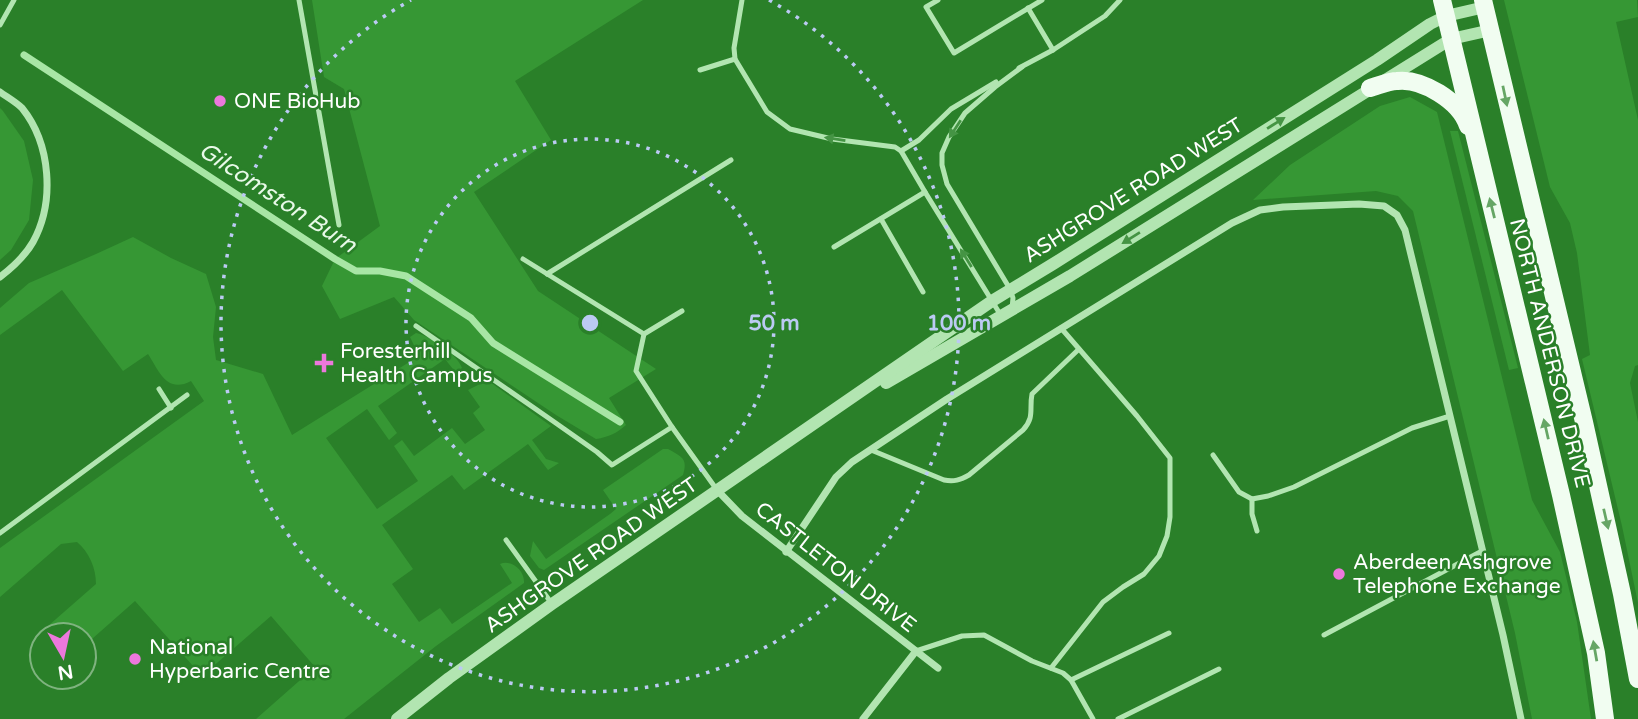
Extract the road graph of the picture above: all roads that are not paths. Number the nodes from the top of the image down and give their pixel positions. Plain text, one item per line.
1 (14, 0) edge
2 (299, 0) edge
3 (741, 0) edge
4 (938, 0) edge
5 (1042, 0) edge
6 (1121, 0) edge
7 (1484, 4) edge
8 (1028, 8) junction
9 (1444, 8) edge
10 (1, 21) edge
11 (1491, 30) junction
12 (1451, 38) junction
13 (1053, 50) junction
14 (735, 59) junction
15 (1022, 67) junction
16 (700, 70) dead end
17 (1370, 88) junction
18 (0, 92) edge
19 (901, 151) junction
20 (731, 160) dead end
21 (1480, 162) junction
22 (925, 192) junction
23 (881, 219) junction
24 (339, 226) dead end
25 (834, 247) dead end
26 (523, 259) dead end
27 (547, 274) junction
28 (0, 277) edge
29 (1010, 289) junction
30 (923, 292) dead end
31 (992, 300) junction
32 (682, 310) dead end
33 (1007, 313) junction
34 (416, 326) dead end
35 (1061, 328) junction
36 (644, 334) junction
37 (1079, 349) junction
38 (159, 389) dead end
39 (187, 396) dead end
40 (171, 408) junction
41 (1450, 416) junction
42 (811, 426) junction
43 (672, 427) junction
44 (870, 450) junction
45 (1213, 455) dead end
46 (717, 491) junction
47 (1252, 499) junction
48 (1257, 531) dead end
49 (0, 533) edge
50 (506, 540) dead end
51 (1482, 551) junction
52 (786, 552) junction
53 (552, 604) junction
54 (1169, 633) dead end
55 (1324, 635) dead end
56 (916, 652) junction
57 (937, 668) dead end
58 (1051, 668) junction
59 (1219, 669) dead end
60 (1638, 679) edge
61 (1071, 680) junction
62 (397, 719) edge
63 (863, 719) edge
64 (1093, 719) edge
65 (1118, 719) edge
66 (1521, 719) edge
67 (1605, 719) edge

1 - 10 lane
2 - 24 lane
3 - 14 lane
4 - 8 lane
5 - 8 lane
6 - 13 lane
7 - 9 street, ASHGROVE ROAD WEST
7 - 11 main road, NORTH ANDERSON DRIVE
8 - 13 lane
9 - 12 main road, NORTH ANDERSON DRIVE
29 -> 9 street, ASHGROVE ROAD WEST
11 - 12 street, ASHGROVE ROAD WEST
11 -> 60 main road, NORTH ANDERSON DRIVE
12 - 17 street, ASHGROVE ROAD WEST
12 - 21 main road, NORTH ANDERSON DRIVE
13 - 15 lane
14 - 16 lane
19 -> 14 lane
15 - 19 lane
15 -> 29 lane
17 - 21 main road
17 -> 33 street, ASHGROVE ROAD WEST
18 - 28 street
19 - 22 lane
20 - 27 lane
67 -> 21 main road, NORTH ANDERSON DRIVE
22 - 23 lane
31 -> 22 lane
23 - 25 lane
23 - 30 lane
26 - 27 lane
27 - 36 lane
29 - 31 street, ASHGROVE ROAD WEST
29 - 33 lane
31 - 33 lane
31 - 42 street, ASHGROVE ROAD WEST
32 - 36 lane
33 - 42 street, ASHGROVE ROAD WEST
34 - 43 lane
35 - 37 lane
35 - 41 street
35 - 44 street
36 - 43 lane
37 - 44 lane
37 - 58 lane
38 - 40 lane
39 - 40 lane
40 - 49 lane
41 - 47 lane
41 - 51 street
42 - 46 street, ASHGROVE ROAD WEST
43 - 46 lane
44 - 52 street
45 - 47 lane
46 - 52 street, CASTLETON DRIVE
46 - 53 street, ASHGROVE ROAD WEST
47 - 48 lane
50 - 53 lane
51 - 55 lane
51 - 66 street
52 - 56 street, CASTLETON DRIVE
53 - 62 street, ASHGROVE ROAD WEST
54 - 61 lane
56 - 57 street, CASTLETON DRIVE
56 - 58 lane
56 - 63 street
58 - 61 lane
59 - 65 lane
61 - 64 lane

